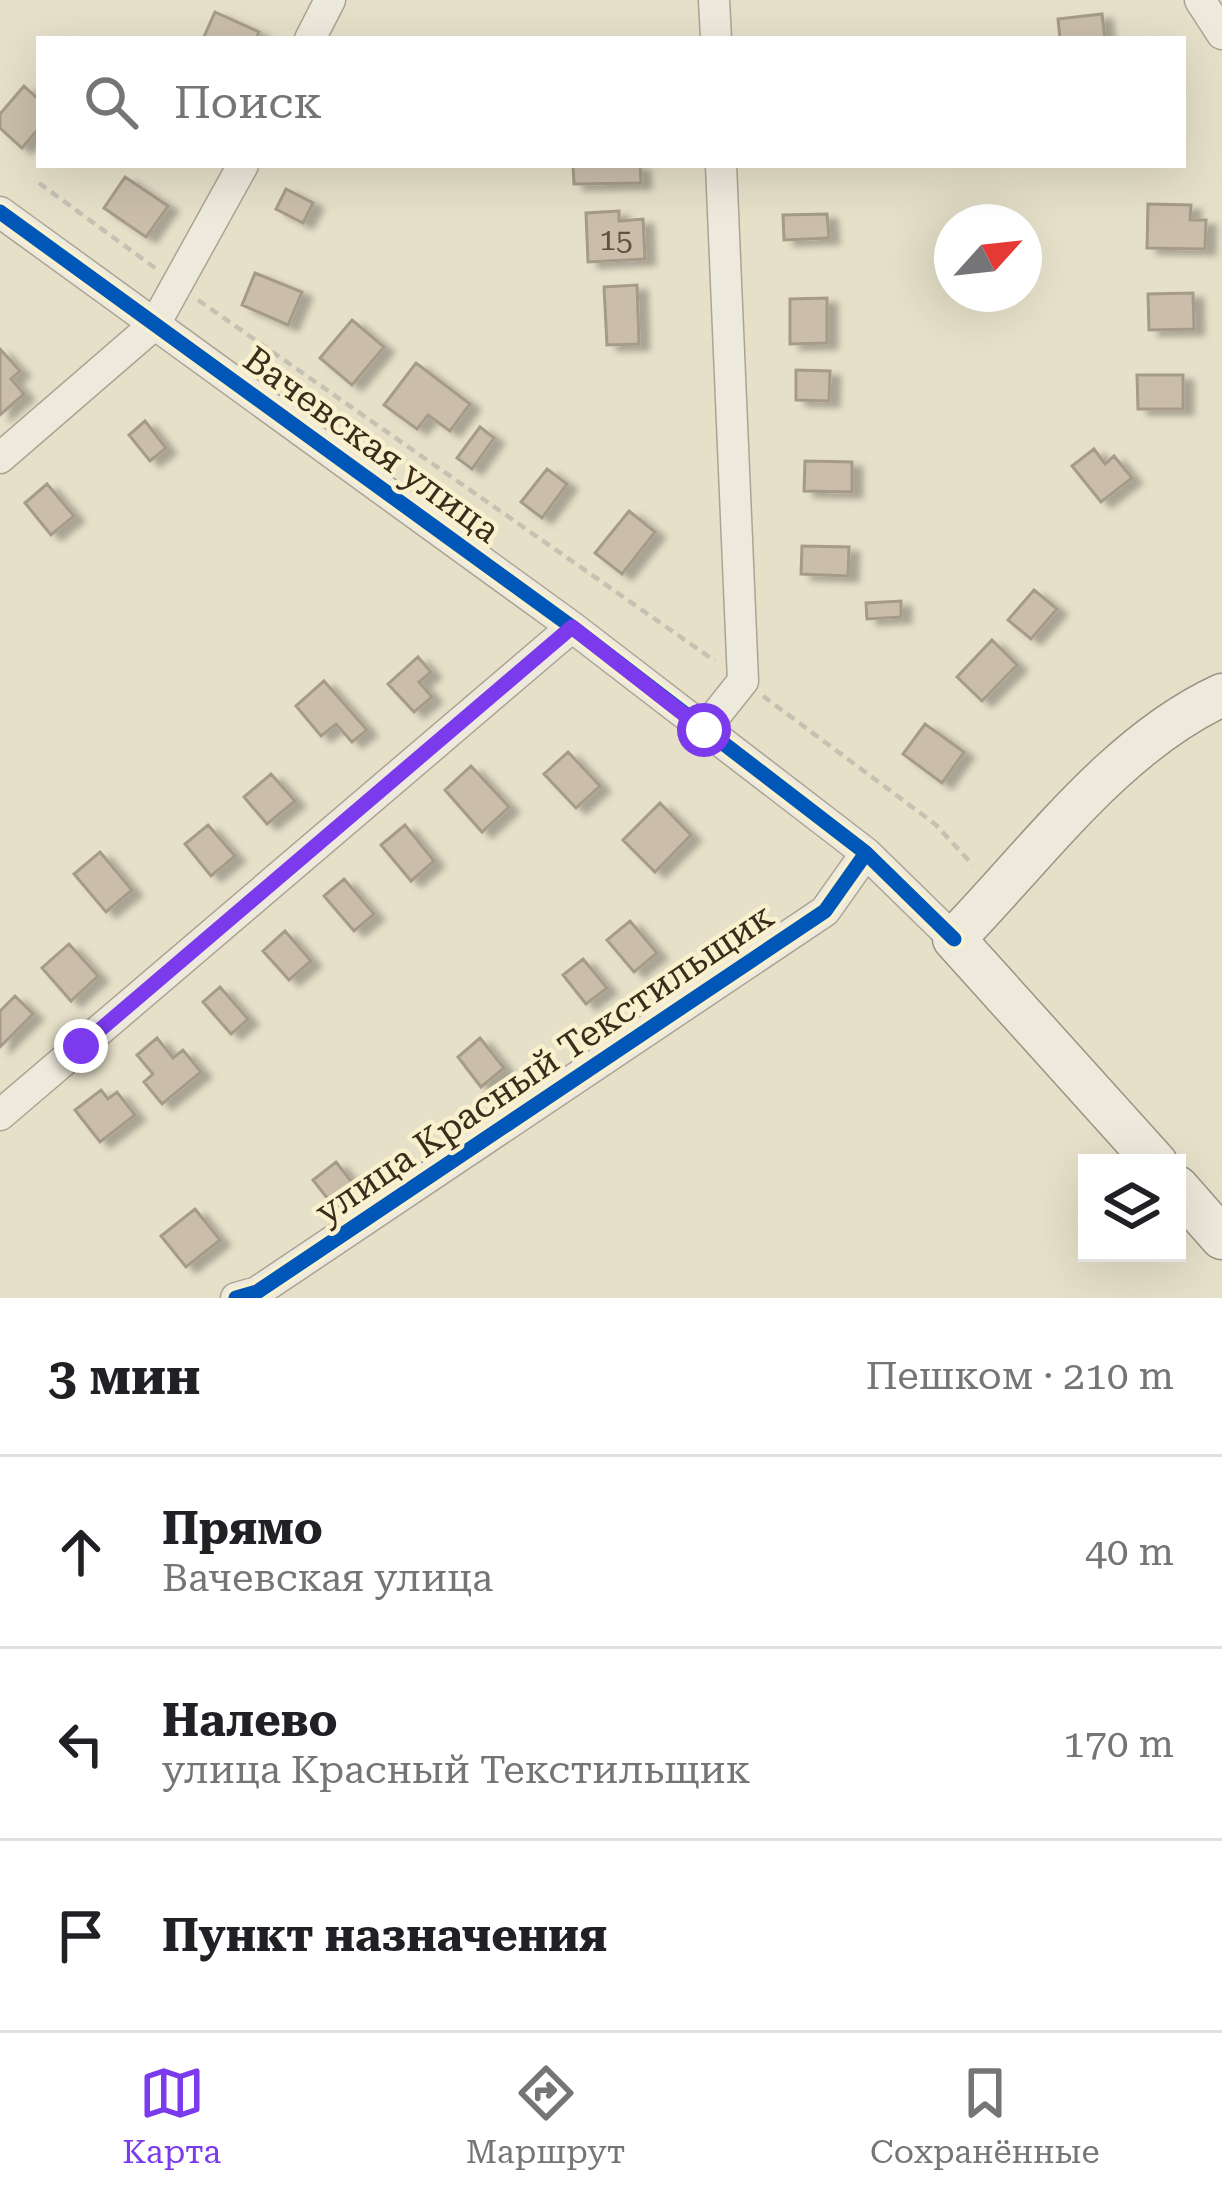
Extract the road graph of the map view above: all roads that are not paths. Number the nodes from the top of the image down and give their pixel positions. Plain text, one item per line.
1 (330, 0) edge
2 (714, 0) edge
3 (1200, 0) edge
4 (1222, 34) edge
5 (312, 36) edge
6 (716, 36) edge
7 (241, 168) edge
8 (721, 168) edge
9 (0, 212) edge
10 (155, 324) junction
11 (0, 458) edge
12 (572, 627) junction
13 (1222, 695) edge
14 (704, 730) junction
15 (866, 854) junction
16 (954, 939) junction
17 (0, 1114) edge
18 (1148, 1154) edge
19 (1186, 1197) edge
20 (1222, 1238) edge
21 (236, 1298) edge

1 - 5 street
2 - 6 street
3 - 4 street
7 - 10 street
8 - 14 street
9 - 10 street, Вачевская улица
10 - 11 street
10 - 12 street, Вачевская улица
12 - 14 street, Вачевская улица
12 - 17 street
13 - 16 main road
14 - 15 street, Вачевская улица
15 - 16 street, Вачевская улица
15 - 21 street, улица Красный Текстильщик
16 - 18 main road
19 - 20 main road

